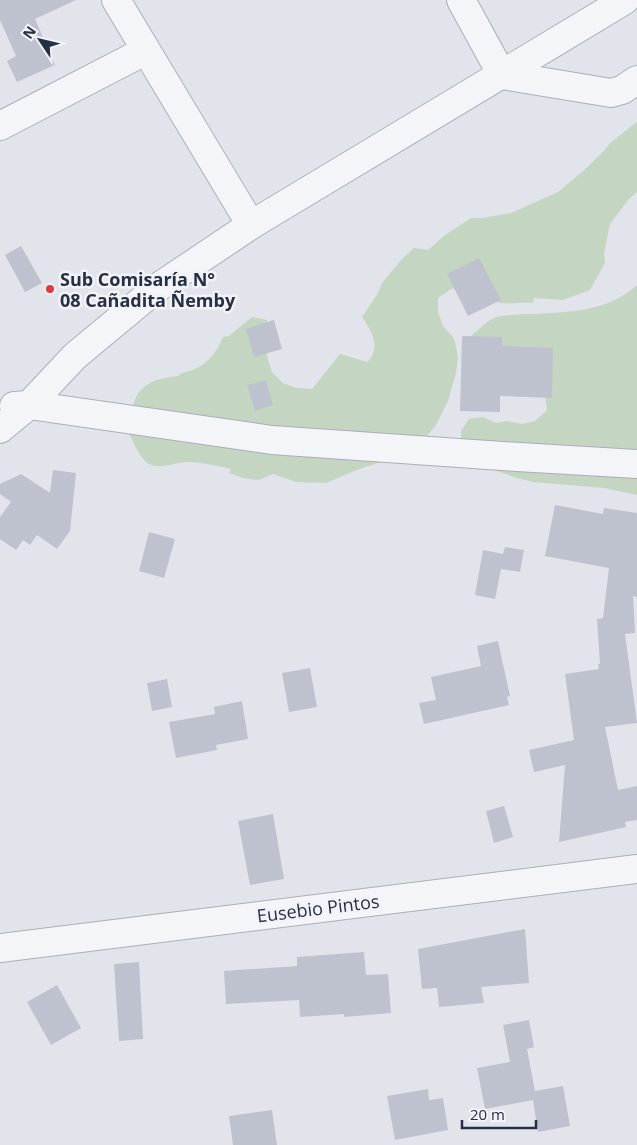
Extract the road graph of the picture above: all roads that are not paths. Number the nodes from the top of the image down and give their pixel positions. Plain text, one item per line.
1 (116, 0) edge
2 (461, 0) edge
3 (625, 0) edge
4 (145, 51) junction
5 (502, 75) junction
6 (637, 80) edge
7 (0, 126) edge
8 (251, 225) junction
9 (29, 405) junction
10 (0, 406) edge
11 (0, 429) edge
12 (637, 464) edge
13 (637, 869) edge
14 (0, 948) edge

1 - 4 street
2 - 5 street
3 - 5 street
4 - 7 street
4 - 8 street
5 - 6 street
5 - 8 street
8 - 9 street
9 - 10 street
9 - 11 street
9 - 12 street
13 - 14 street, Eusebio Pintos

